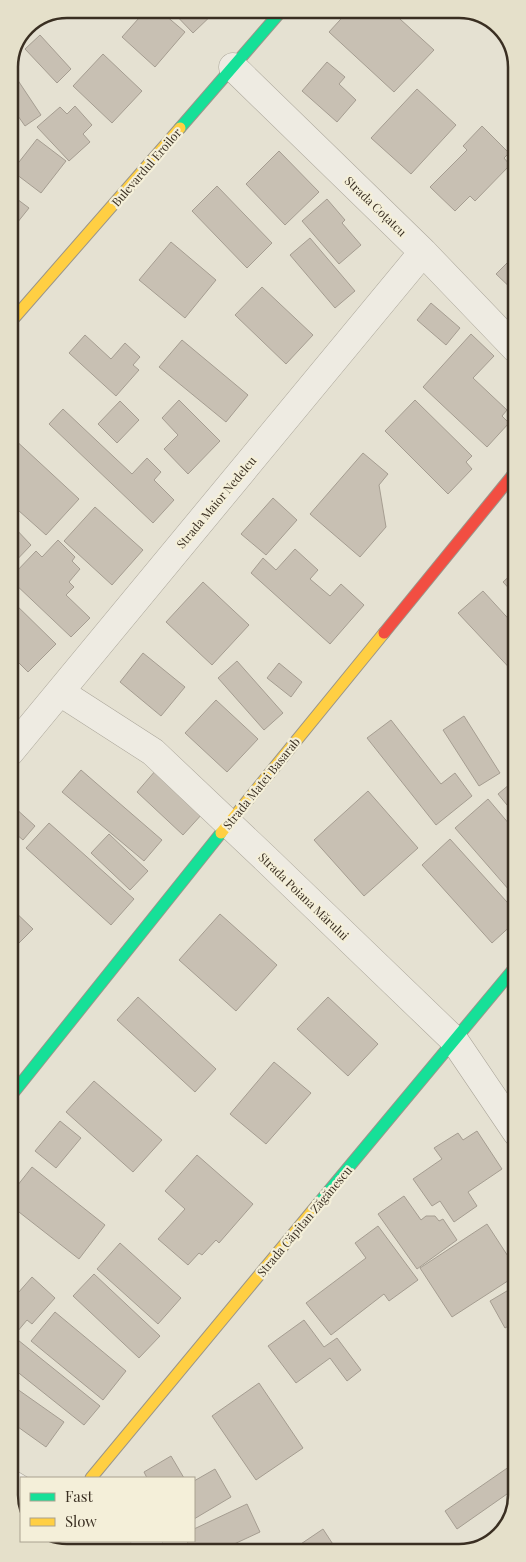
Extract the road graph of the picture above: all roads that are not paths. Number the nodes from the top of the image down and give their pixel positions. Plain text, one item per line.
1 (274, 18) edge
2 (233, 67) junction
3 (423, 252) junction
4 (18, 314) edge
5 (508, 341) edge
6 (508, 481) edge
7 (60, 692) junction
8 (18, 742) edge
9 (228, 824) junction
10 (508, 975) edge
11 (454, 1040) junction
12 (18, 1087) edge
13 (508, 1114) edge
14 (101, 1474) edge

1 - 2 street, Bulevardul Eroilor
2 - 3 street, Strada Coțatcu
2 - 4 street, Bulevardul Eroilor
3 - 5 street, Strada Coțatcu
3 - 7 street, Strada Maior Nedelcu
6 - 9 street, Strada Matei Basarab
7 - 8 street, Strada Maior Nedelcu
7 - 9 street, Strada Poiana Mărului
9 - 11 street, Strada Poiana Mărului
9 - 12 street, Strada Matei Basarab
10 - 11 street, Strada Căpitan Zăgănescu
11 - 13 street, Strada Poiana Mărului
11 - 14 street, Strada Căpitan Zăgănescu

